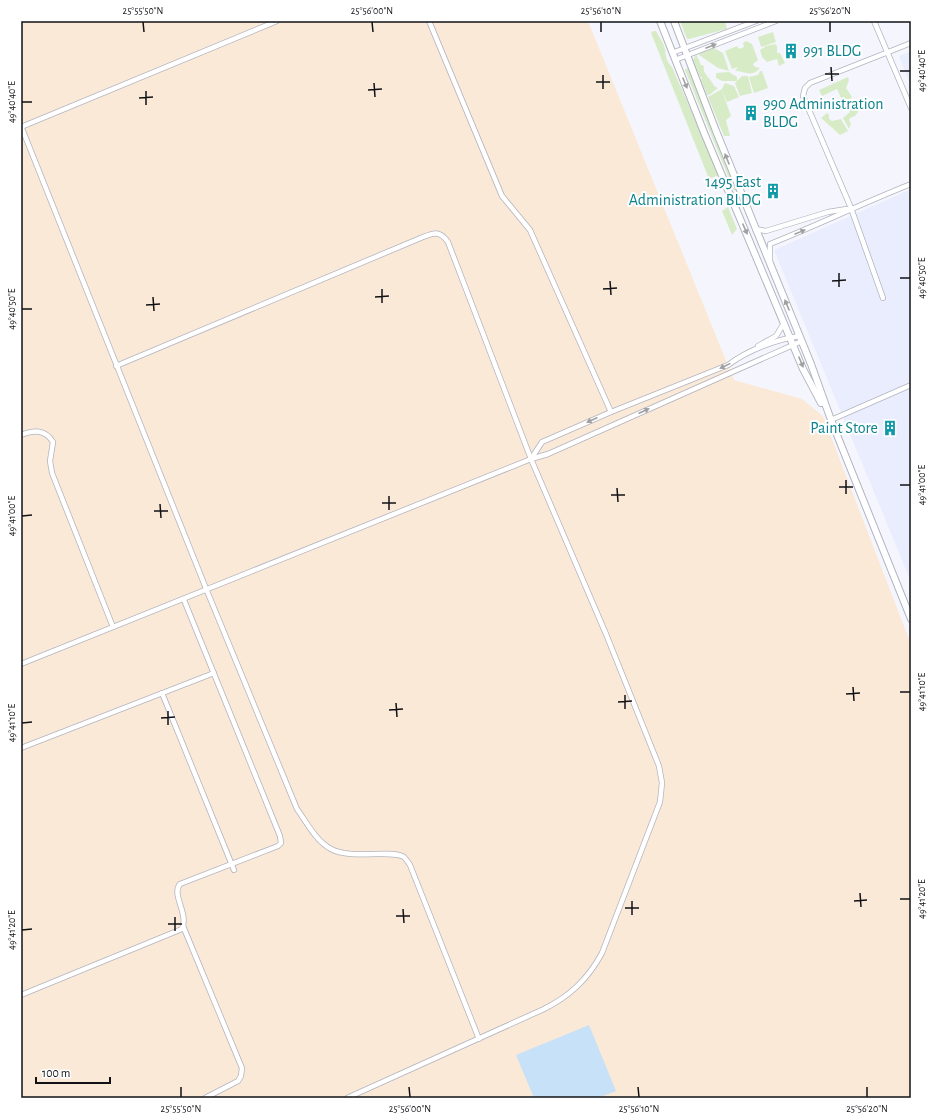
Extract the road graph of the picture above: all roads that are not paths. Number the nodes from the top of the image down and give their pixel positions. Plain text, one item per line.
1 (277, 21) edge
2 (429, 21) edge
3 (660, 21) edge
4 (674, 21) edge
5 (756, 21) edge
6 (776, 21) edge
7 (874, 21) edge
8 (911, 43) edge
9 (685, 48) junction
10 (672, 53) junction
11 (888, 53) junction
12 (687, 55) junction
13 (675, 60) junction
14 (911, 107) edge
15 (21, 126) edge
16 (911, 184) edge
17 (851, 208) junction
18 (755, 229) junction
19 (769, 264) junction
20 (883, 298) dead end
21 (784, 323) junction
22 (790, 337) junction
23 (800, 338) junction
24 (793, 344) junction
25 (740, 357) junction
26 (116, 366) junction
27 (911, 385) edge
28 (610, 412) junction
29 (831, 420) junction
30 (21, 435) edge
31 (531, 459) junction
32 (207, 591) junction
33 (184, 600) junction
34 (911, 618) edge
35 (113, 627) junction
36 (21, 664) edge
37 (214, 673) junction
38 (162, 693) junction
39 (21, 748) edge
40 (232, 863) junction
41 (234, 870) dead end
42 (183, 926) junction
43 (21, 995) edge
44 (479, 1039) junction
45 (214, 1096) edge
46 (205, 1098) edge
47 (347, 1098) edge

1 - 15 street
2 - 28 street
3 - 10 street
4 - 9 street
5 - 9 street
12 -> 6 street
7 - 11 street
8 - 11 street
9 - 10 street
9 - 12 street
10 - 13 street
11 - 14 street
11 - 17 street
12 - 13 street
18 -> 12 street
13 -> 21 street
15 - 26 street
16 - 17 street
17 - 18 street
19 -> 17 street
17 - 20 street
18 - 19 street
23 -> 19 street
21 - 22 street
21 - 25 street
22 - 23 street
22 - 24 street
22 - 25 street
23 - 24 street
23 - 29 street
24 -> 29 street
31 -> 24 street
25 -> 28 street
26 - 31 street
26 - 32 street
27 - 29 street
28 -> 31 street
29 - 34 street
30 - 35 street
31 - 32 street
31 - 44 street
32 - 33 street
32 - 44 street
33 - 35 street
33 - 37 street
35 - 36 street
37 - 38 street
37 - 40 street
38 - 39 street
38 - 40 street
40 - 41 street
40 - 42 street
42 - 43 street
42 - 45 street
44 - 47 street
45 - 46 street

